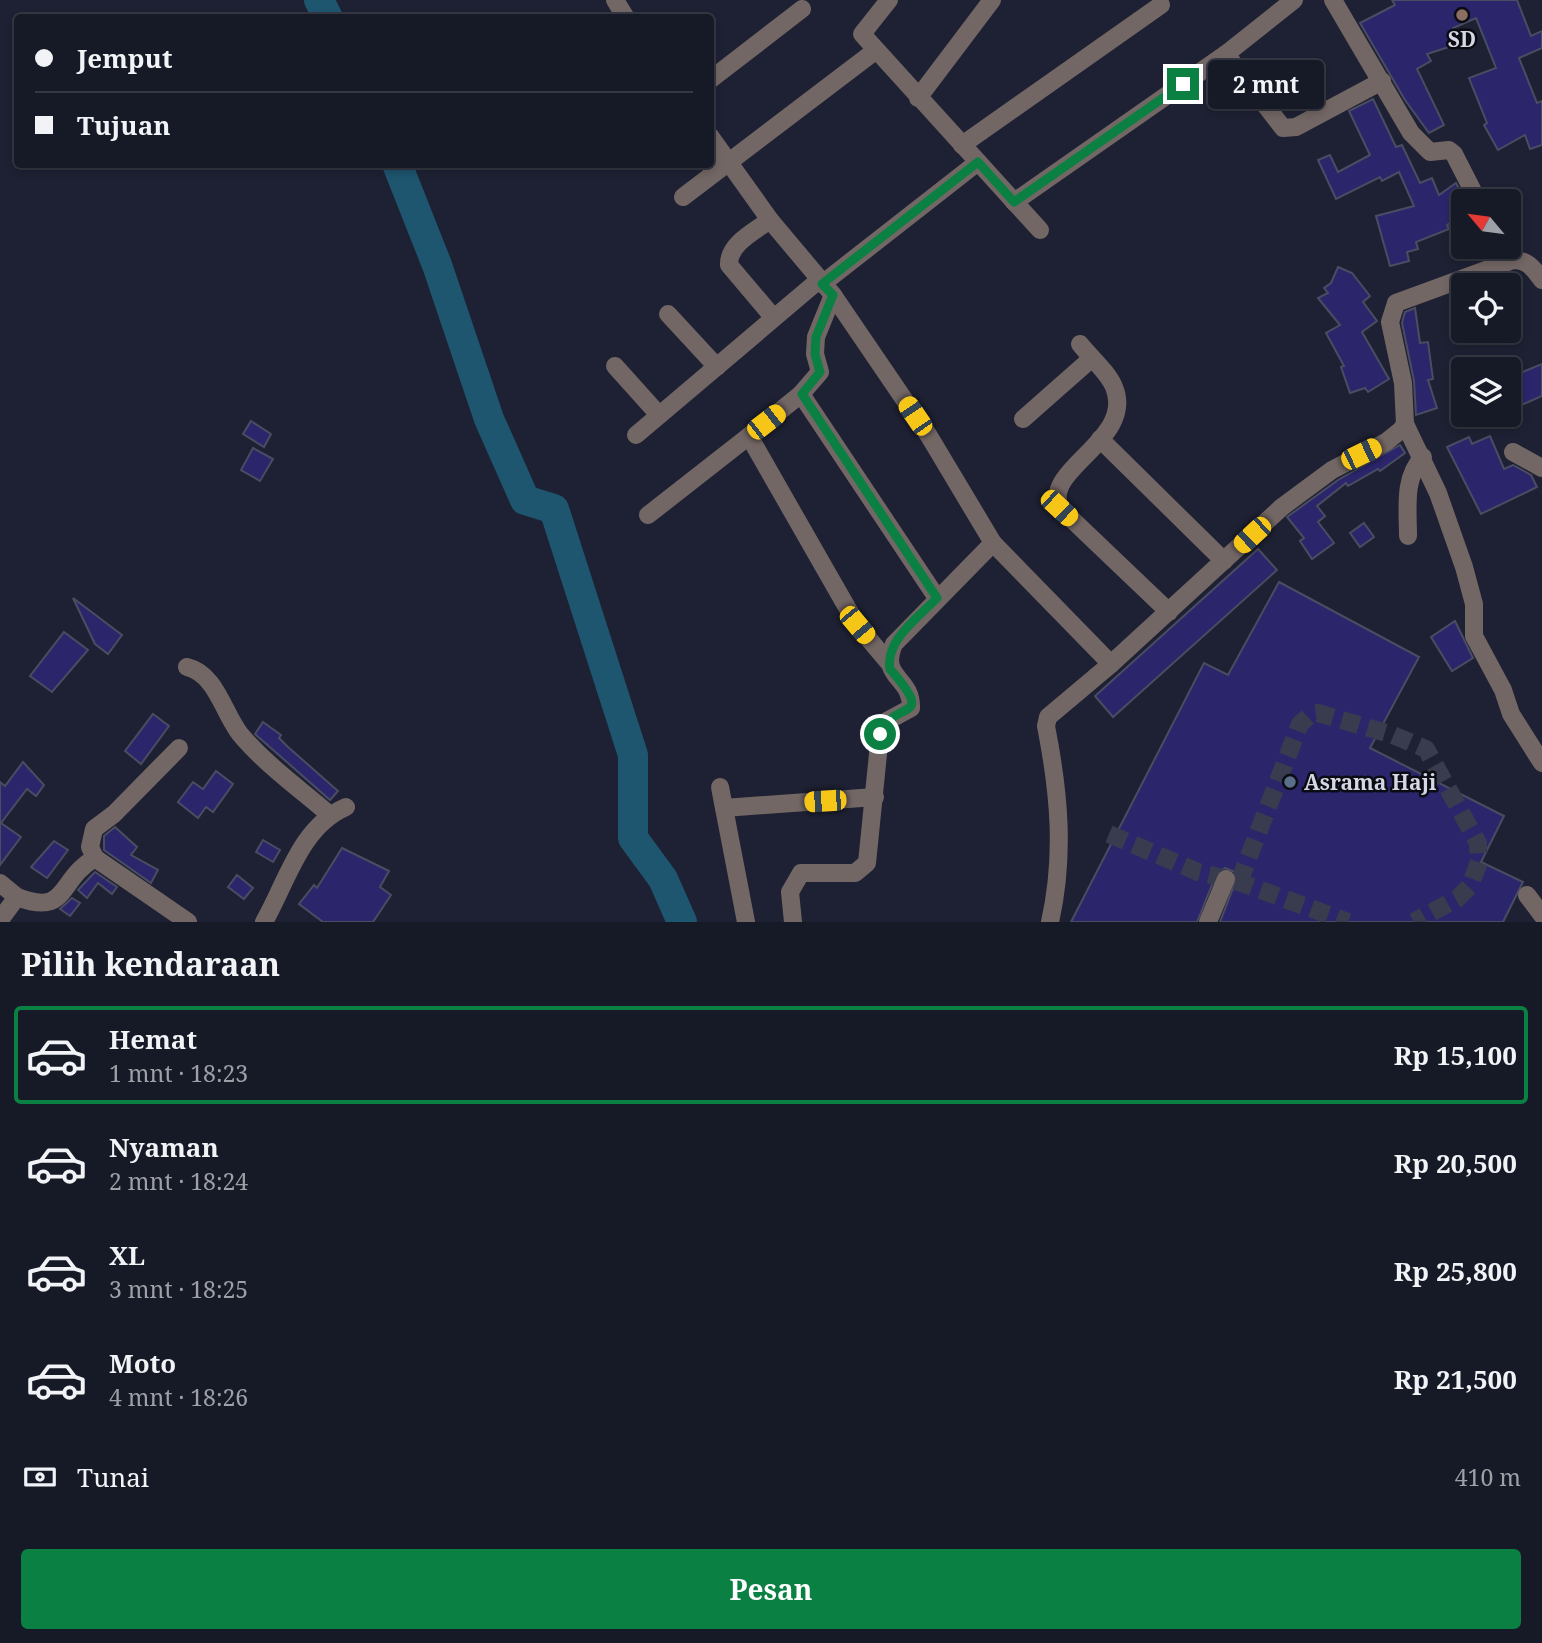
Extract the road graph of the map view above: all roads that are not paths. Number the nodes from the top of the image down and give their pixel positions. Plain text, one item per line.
1 (889, 0) edge
2 (992, 0) edge
3 (1294, 0) edge
4 (1333, 0) edge
5 (1161, 5) dead end
6 (803, 9) dead end
7 (875, 51) junction
8 (1226, 54) junction
9 (714, 76) edge
10 (1382, 81) junction
11 (918, 97) junction
12 (714, 141) edge
13 (962, 145) junction
14 (729, 161) junction
15 (978, 162) junction
16 (1472, 189) edge
17 (683, 197) dead end
18 (1014, 202) junction
19 (770, 220) junction
20 (1040, 230) dead end
21 (1495, 259) edge
22 (1521, 259) edge
23 (1542, 280) edge
24 (824, 286) junction
25 (668, 314) dead end
26 (773, 317) junction
27 (1080, 344) dead end
28 (1091, 359) junction
29 (615, 366) dead end
30 (717, 367) junction
31 (802, 394) junction
32 (659, 415) junction
33 (1023, 419) dead end
34 (1405, 424) junction
35 (636, 435) dead end
36 (748, 436) junction
37 (1100, 439) junction
38 (1513, 452) dead end
39 (1423, 457) junction
40 (1542, 468) edge
41 (648, 516) dead end
42 (1408, 536) dead end
43 (993, 543) junction
44 (1224, 561) junction
45 (937, 598) junction
46 (1169, 612) junction
47 (888, 663) junction
48 (1111, 664) junction
49 (187, 667) dead end
50 (179, 748) dead end
51 (1542, 763) edge
52 (720, 787) dead end
53 (876, 797) junction
54 (724, 808) junction
55 (95, 858) junction
56 (1226, 879) tunnel mouth
57 (0, 883) edge
58 (1527, 895) dead end
59 (17, 897) junction
60 (1542, 915) edge
61 (0, 920) edge
62 (188, 922) edge
63 (264, 922) edge
64 (746, 922) edge
65 (793, 922) edge
66 (1050, 922) edge
67 (1209, 922) edge

1 - 7 street
2 - 11 street
3 - 8 street
4 - 10 street
5 - 13 street
6 - 9 street
7 - 11 street
7 - 14 street
8 - 10 street
8 - 18 street
10 - 16 street
11 - 13 street
12 - 14 street
13 - 15 street
14 - 17 street
14 - 19 street
15 - 18 street
15 - 24 street
18 - 20 street
19 - 24 street
19 - 26 street
21 - 34 street
22 - 23 street
24 - 26 street
24 - 31 street
24 - 43 street
25 - 30 street
26 - 30 street
27 - 28 street
28 - 33 street
28 - 37 street
29 - 32 street
30 - 32 street
31 - 36 street
31 - 45 street
32 - 35 street
34 - 39 street
34 - 44 street
36 - 41 street
36 - 47 street
37 - 44 street
37 - 46 street
38 - 40 street
39 - 42 street
39 - 51 street
43 - 45 street
43 - 48 street
44 - 46 street
45 - 47 street
46 - 48 street
47 - 53 street
48 - 66 street
49 - 63 street
50 - 55 street
52 - 54 street
53 - 54 street
53 - 65 street
54 - 64 street
55 - 59 street
55 - 62 street
56 - 67 street
57 - 59 street
58 - 60 street
59 - 61 street

